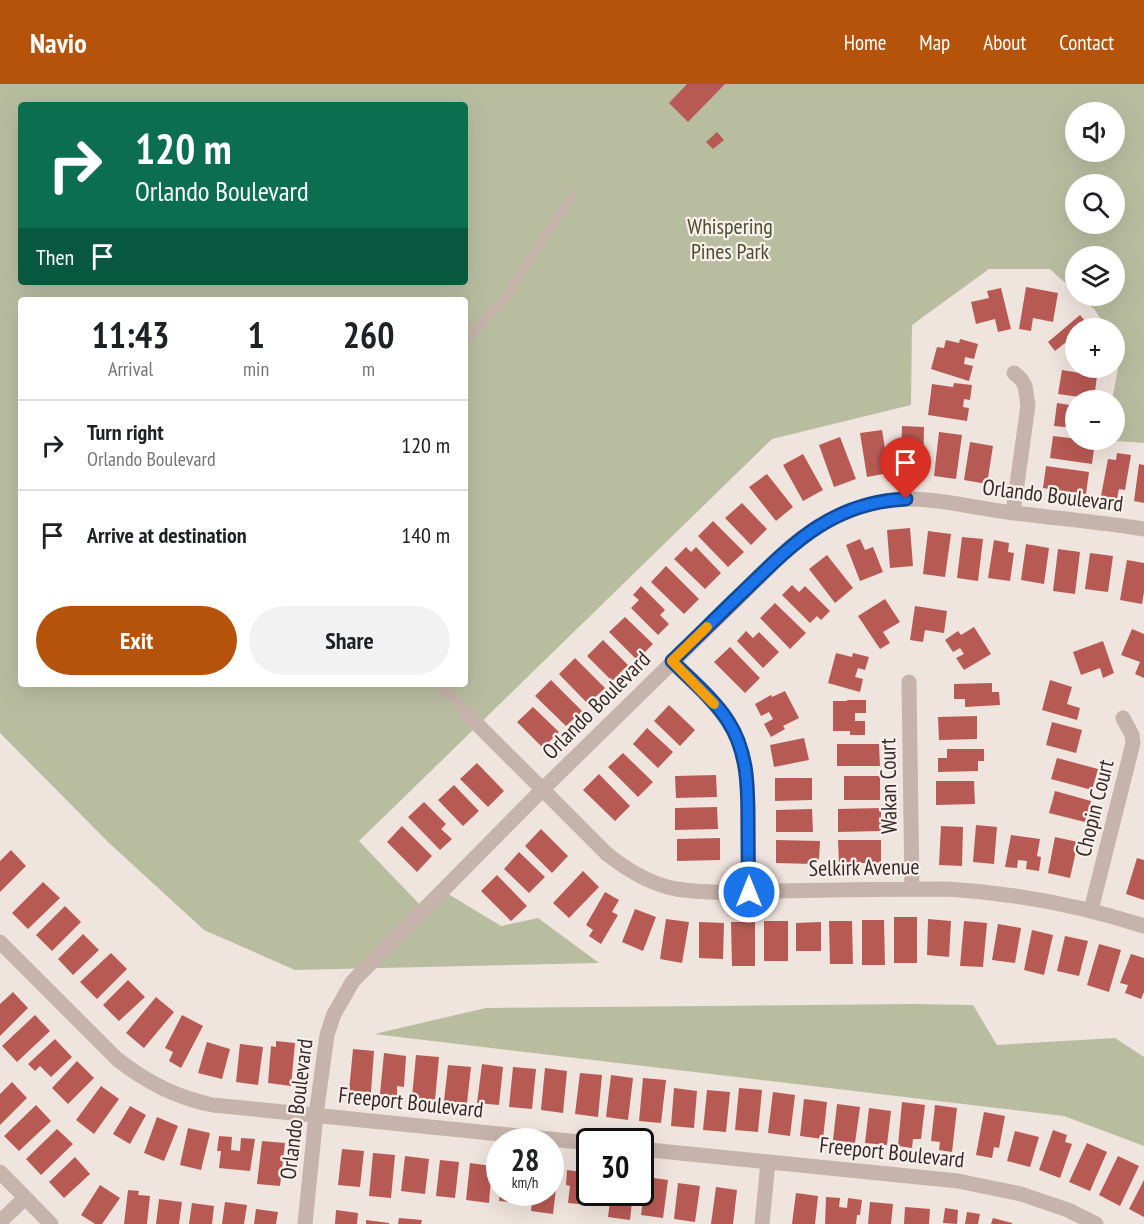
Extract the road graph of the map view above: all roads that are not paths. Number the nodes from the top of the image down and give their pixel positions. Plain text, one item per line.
1 (572, 195) dead end
2 (468, 338) edge
3 (1014, 373) dead end
4 (1013, 513) junction
5 (1144, 529) edge
6 (672, 661) junction
7 (909, 682) dead end
8 (441, 687) edge
9 (468, 715) joint
10 (1123, 718) dead end
11 (543, 789) junction
12 (912, 889) junction
13 (749, 892) junction
14 (1091, 910) junction
15 (1144, 926) edge
16 (3, 952) edge
17 (316, 1115) junction
18 (576, 1142) edge
19 (654, 1150) edge
20 (768, 1162) junction
21 (0, 1172) edge
22 (25, 1197) junction
23 (0, 1222) edge
24 (51, 1224) edge
25 (305, 1224) edge
26 (762, 1224) edge
27 (1096, 1224) edge

1 - 2 lane
3 - 4 street
4 - 5 street, Orlando Boulevard
4 - 6 street, Orlando Boulevard
6 - 11 street, Orlando Boulevard
6 - 13 street
7 - 12 street, Wakan Court
8 - 9 lane
9 - 11 street, Selkirk Avenue
10 - 14 street, Chopin Court
11 - 13 street, Selkirk Avenue
11 - 17 street, Orlando Boulevard
12 - 13 street, Selkirk Avenue
12 - 14 street, Selkirk Avenue
14 - 15 street, Selkirk Avenue
16 - 17 street, Freeport Boulevard
17 - 18 street, Freeport Boulevard
17 - 25 street, Orlando Boulevard
19 - 20 street, Freeport Boulevard
20 - 26 street
20 - 27 street, Freeport Boulevard
21 - 22 street
22 - 23 street
22 - 24 street

